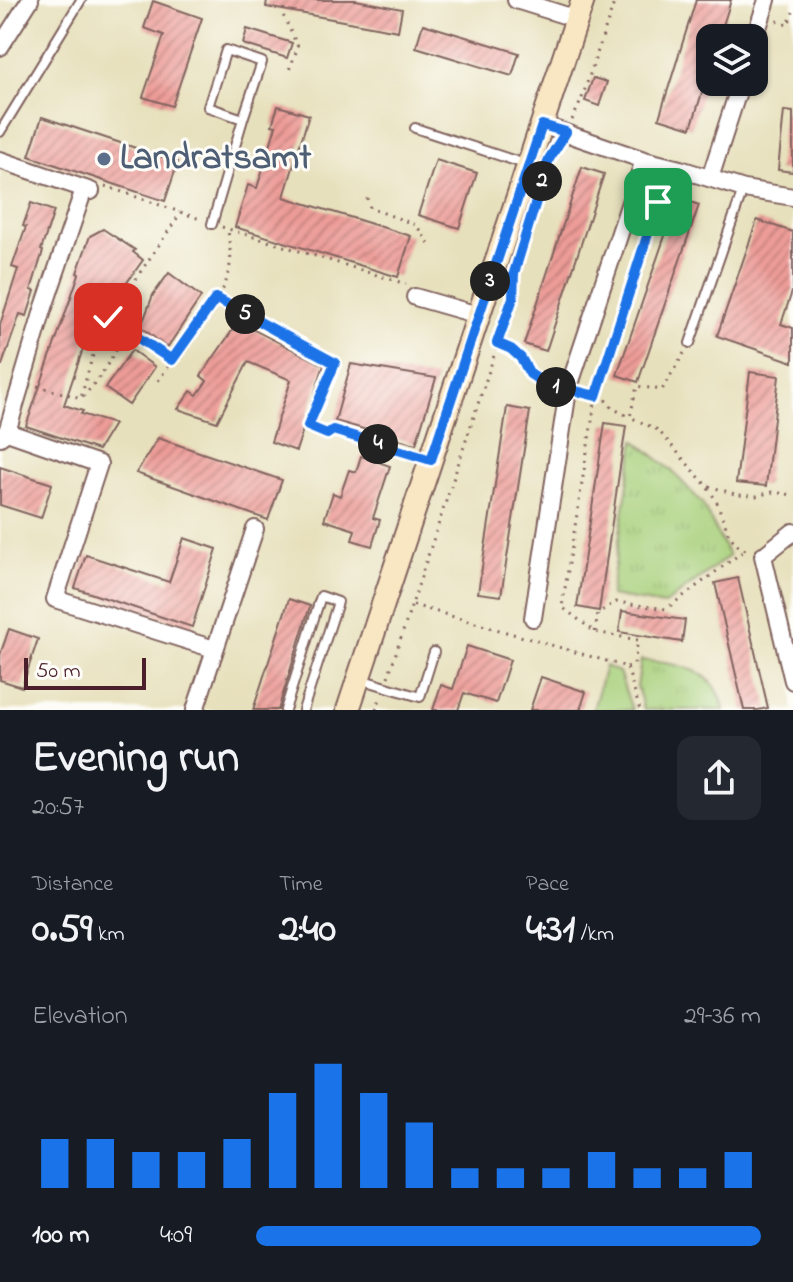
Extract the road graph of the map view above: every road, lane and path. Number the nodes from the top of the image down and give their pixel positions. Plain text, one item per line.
1 (30, 0) edge
2 (81, 0) edge
3 (285, 0) edge
4 (516, 0) edge
5 (615, 0) edge
6 (767, 0) edge
7 (580, 10) edge
8 (793, 12) edge
9 (761, 17) junction
10 (759, 24) edge
11 (790, 25) edge
12 (0, 47) edge
13 (289, 70) dead end
14 (736, 96) edge
15 (243, 119) junction
16 (542, 125) junction
17 (415, 128) dead end
18 (0, 132) edge
19 (566, 132) junction
20 (0, 160) edge
21 (644, 160) junction
22 (529, 165) junction
23 (680, 169) junction
24 (710, 178) junction
25 (744, 189) junction
26 (88, 190) junction
27 (793, 197) edge
28 (367, 198) dead end
29 (180, 212) junction
30 (212, 224) junction
31 (228, 229) junction
32 (431, 246) dead end
33 (514, 273) dead end
34 (417, 292) joint
35 (216, 298) junction
36 (122, 299) junction
37 (478, 315) junction
38 (128, 331) junction
39 (497, 343) junction
40 (690, 343) joint
41 (172, 360) junction
42 (158, 381) dead end
43 (40, 387) dead end
44 (568, 390) junction
45 (596, 396) junction
46 (81, 398) junction
47 (630, 417) junction
48 (333, 430) joint
49 (4, 435) edge
50 (431, 460) junction
51 (705, 484) junction
52 (793, 495) edge
53 (255, 529) dead end
54 (793, 532) edge
55 (745, 550) junction
56 (763, 556) junction
57 (412, 604) junction
58 (533, 618) dead end
59 (595, 632) junction
60 (214, 649) junction
61 (434, 652) dead end
62 (627, 667) junction
63 (359, 679) junction
64 (793, 681) edge
65 (385, 687) junction
66 (195, 710) edge
67 (285, 710) edge
68 (303, 710) edge
69 (348, 710) edge
70 (376, 710) edge
71 (640, 710) edge

1 - 12 street
2 - 18 lane
3 - 13 path
4 - 7 street
5 - 19 path
6 - 9 street
7 - 16 street
8 - 11 path
9 - 10 street
9 - 11 path
14 - 24 street
15 - 15 lane
15 - 30 lane
16 - 19 street
16 - 22 street
17 - 22 lane
19 - 21 street
20 - 26 street
21 - 23 street
21 - 44 street
22 - 37 street
23 - 24 street
23 - 45 path
24 - 25 street
25 - 27 street
25 - 40 lane
26 - 29 path
26 - 49 street
28 - 32 path
29 - 30 path
29 - 36 path
30 - 31 path
31 - 34 path
31 - 35 path
33 - 39 path
34 - 37 street
35 - 41 path
35 - 48 path
36 - 38 path
36 - 46 path
37 - 50 street
38 - 41 path
38 - 46 path
39 - 44 path
39 - 57 path
40 - 47 path
41 - 42 path
43 - 46 path
44 - 45 path
44 - 58 street
45 - 47 path
45 - 59 path
47 - 51 path
48 - 50 lane
49 - 60 street
50 - 63 street
51 - 52 path
51 - 55 path
53 - 60 street
54 - 56 street
55 - 56 path
55 - 59 path
56 - 64 street
57 - 62 path
57 - 65 path
59 - 62 path
60 - 66 street
61 - 65 lane
62 - 71 path
63 - 65 lane
63 - 69 street
65 - 70 path
67 - 68 lane

